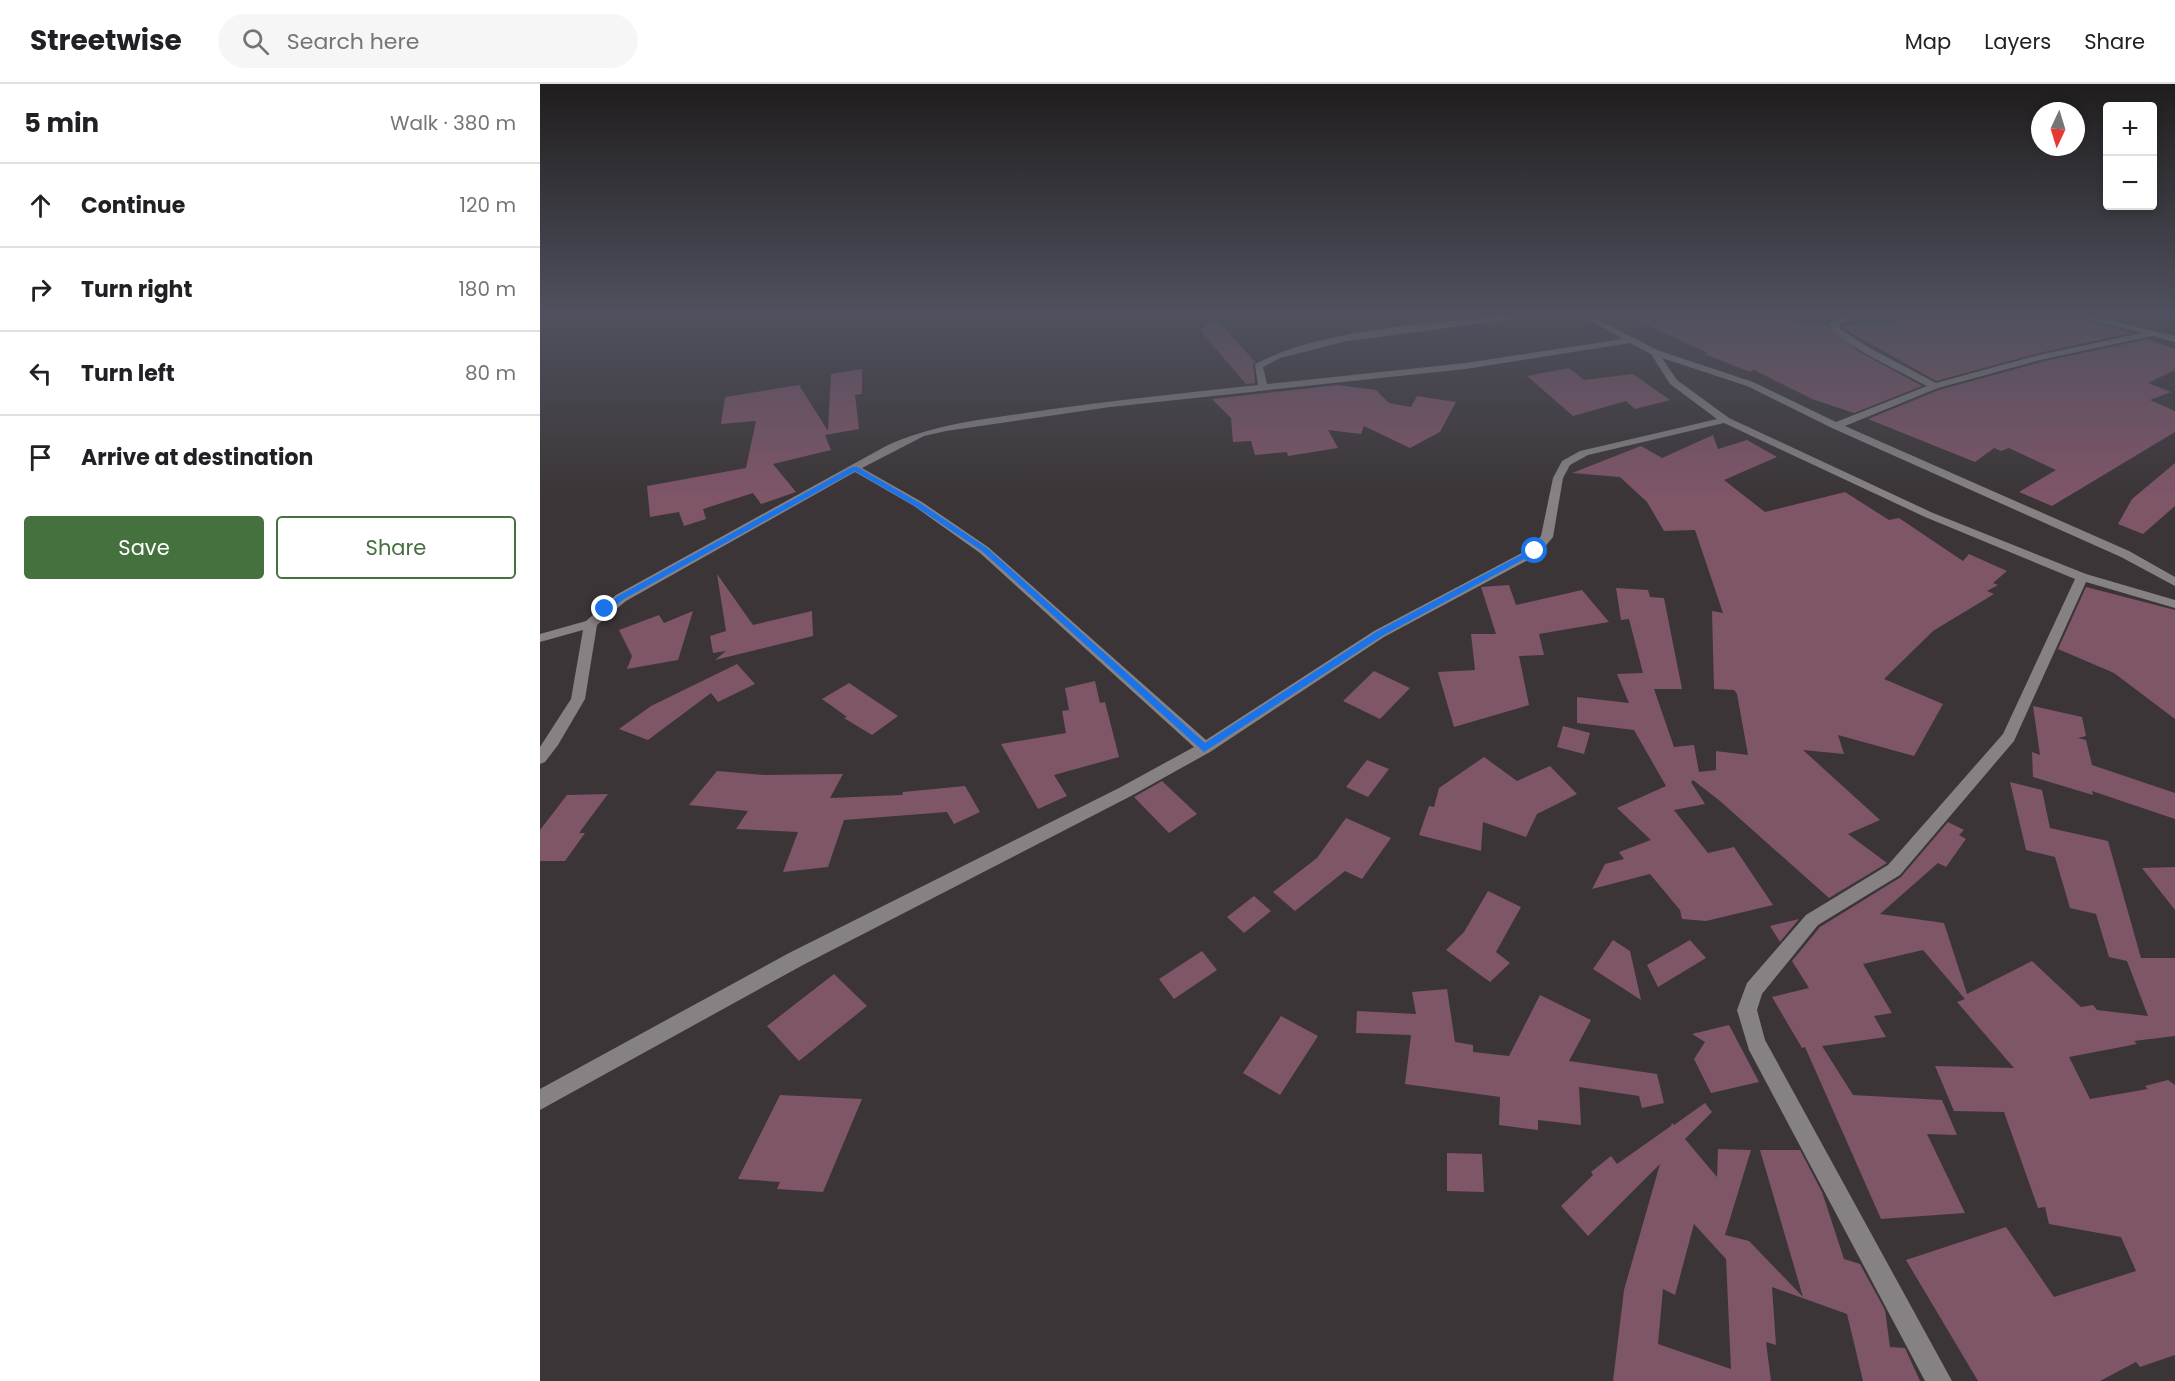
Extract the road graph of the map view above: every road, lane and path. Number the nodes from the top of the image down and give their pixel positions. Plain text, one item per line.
1 (1260, 375) edge
2 (1390, 375) edge
3 (1668, 375) edge
4 (1722, 375) edge
5 (1914, 375) edge
6 (1978, 375) edge
7 (1935, 386) junction
8 (1264, 389) junction
9 (1725, 420) junction
10 (1836, 426) junction
11 (855, 468) junction
12 (2082, 577) junction
13 (2175, 582) edge
14 (2175, 604) edge
15 (591, 624) junction
16 (540, 638) edge
17 (1204, 748) junction
18 (540, 758) edge
19 (540, 1100) edge
20 (1939, 1381) edge

1 - 8 street
2 - 8 street
3 - 9 street
4 - 10 street
5 - 7 street
6 - 7 street
7 - 10 street
8 - 11 street
9 - 12 street
9 - 17 street
10 - 13 street
11 - 15 street
11 - 17 street
12 - 14 street
12 - 20 street
15 - 16 street
15 - 18 street
17 - 19 street

